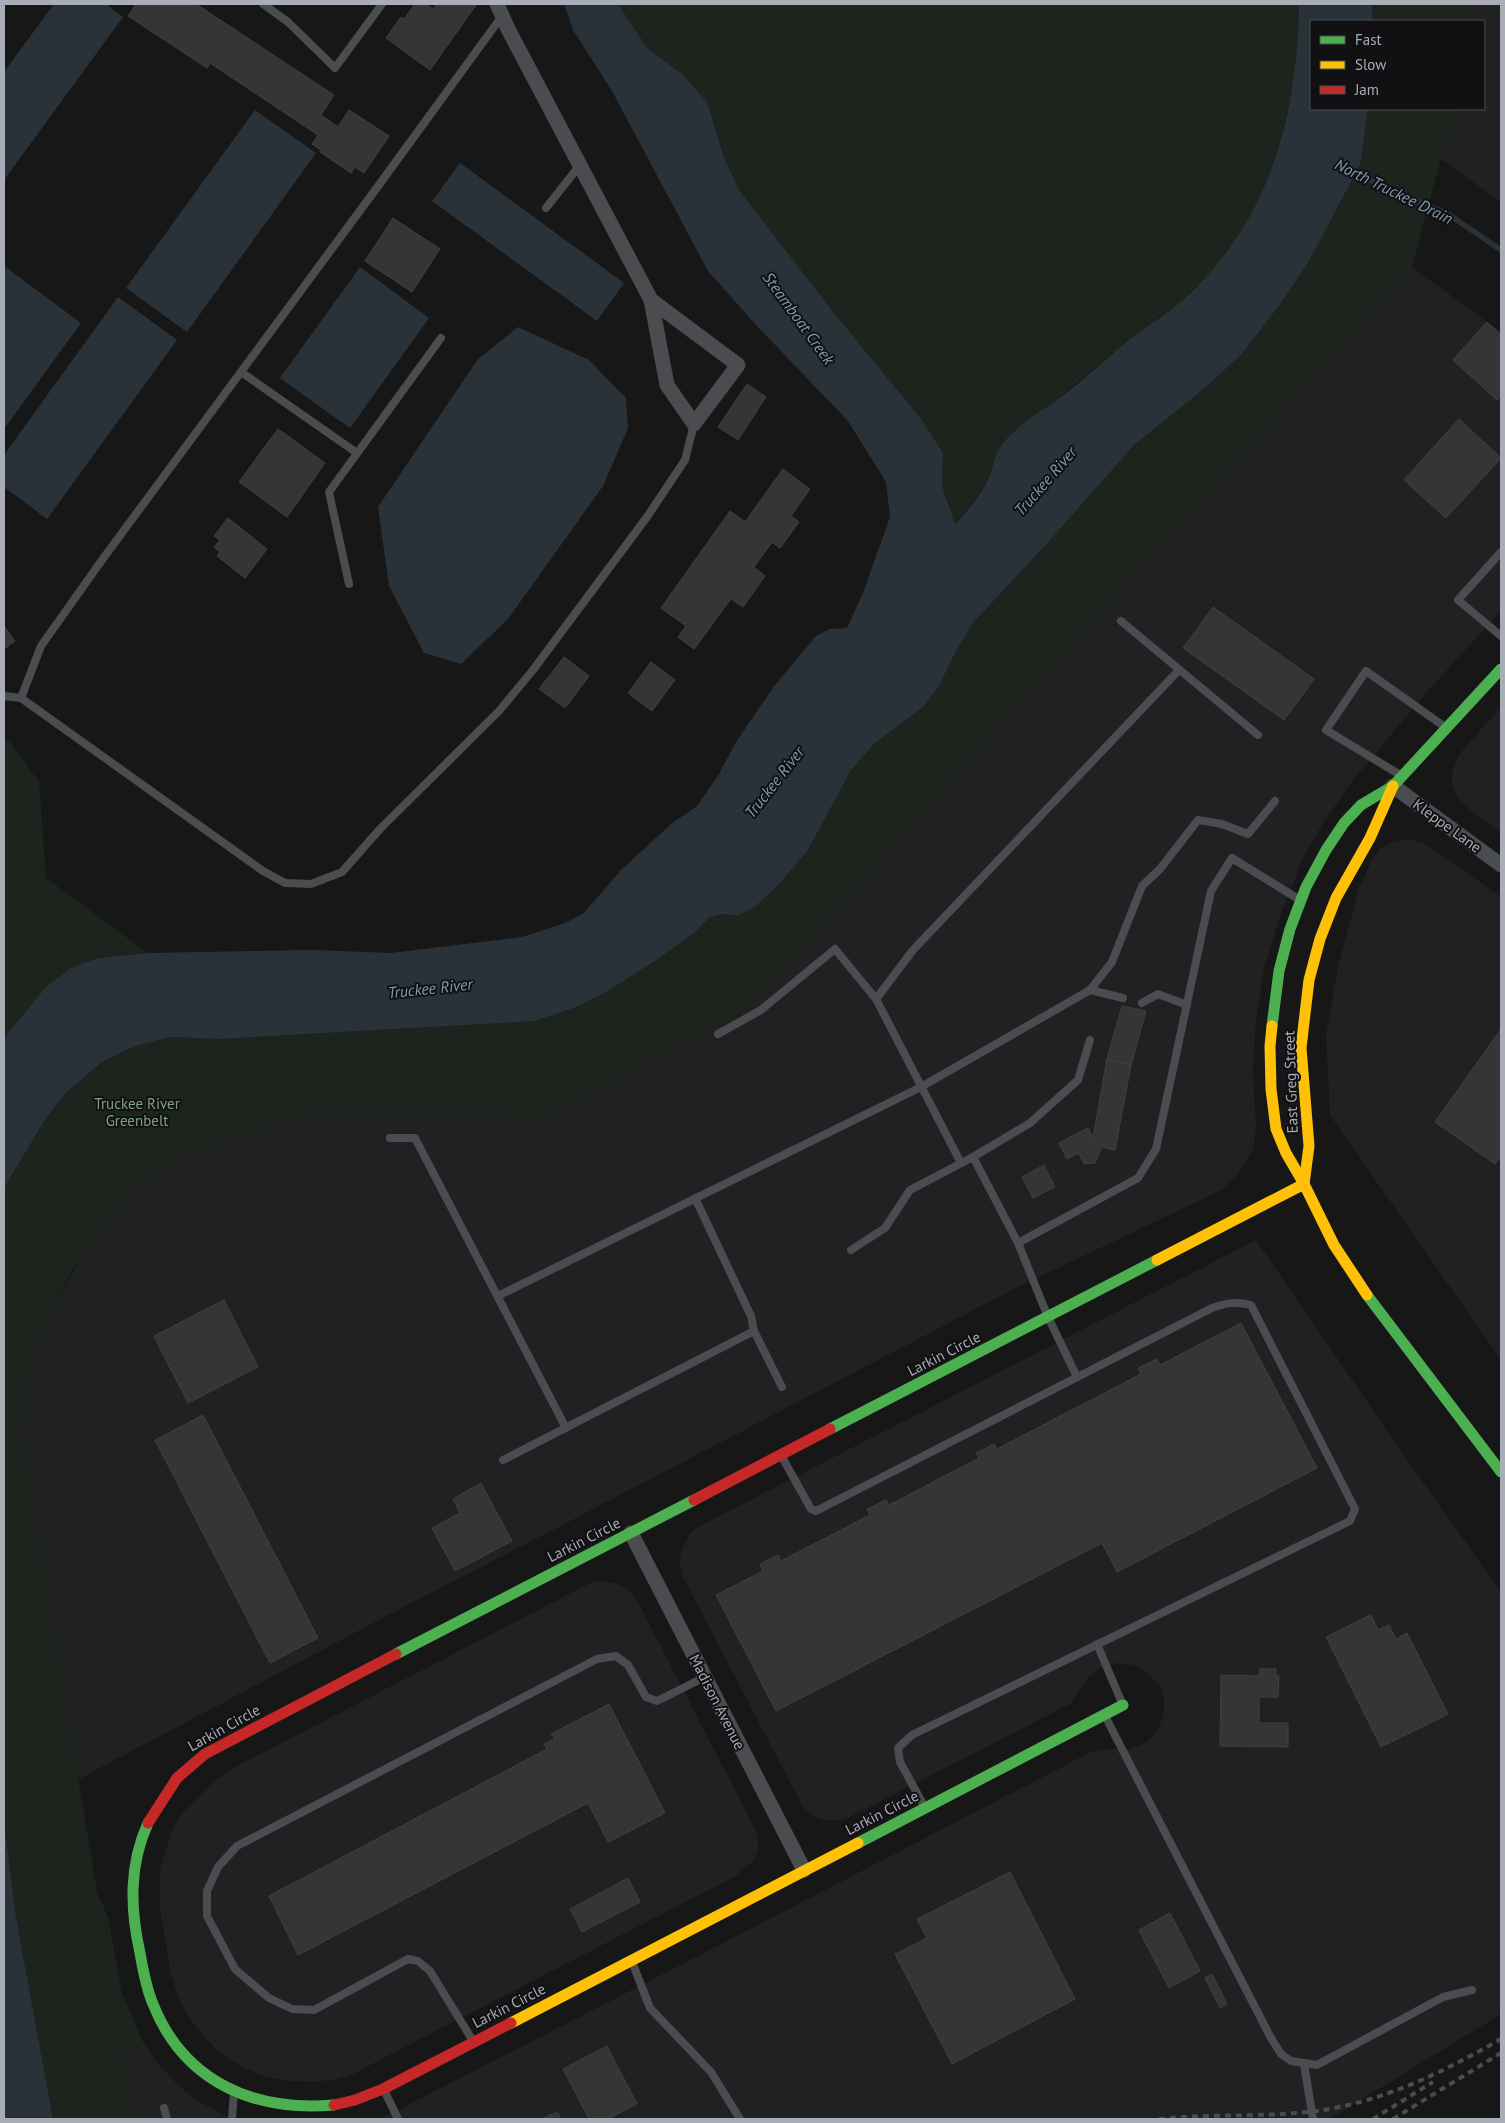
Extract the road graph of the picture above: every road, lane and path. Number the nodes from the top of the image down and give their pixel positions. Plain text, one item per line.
1 (263, 4) edge
2 (382, 4) edge
3 (499, 10) edge
4 (580, 165) junction
5 (546, 208) dead end
6 (651, 300) junction
7 (441, 338) dead end
8 (241, 372) junction
9 (694, 424) junction
10 (357, 453) junction
11 (1501, 552) edge
12 (349, 584) dead end
13 (1121, 621) dead end
14 (1501, 636) edge
15 (1501, 669) edge
16 (1179, 670) junction
17 (4, 696) edge
18 (21, 698) junction
19 (1447, 728) junction
20 (1258, 734) dead end
21 (1398, 781) junction
22 (1274, 801) dead end
23 (1501, 865) edge
24 (1301, 901) junction
25 (1090, 990) junction
26 (1123, 998) dead end
27 (876, 999) junction
28 (1142, 1003) dead end
29 (1187, 1005) junction
30 (718, 1034) dead end
31 (1090, 1040) dead end
32 (921, 1086) junction
33 (390, 1138) dead end
34 (972, 1156) junction
35 (961, 1162) junction
36 (1304, 1184) junction
37 (695, 1198) junction
38 (1018, 1243) junction
39 (851, 1250) dead end
40 (498, 1296) junction
41 (1048, 1317) junction
42 (754, 1331) junction
43 (1077, 1378) junction
44 (782, 1387) dead end
45 (566, 1428) junction
46 (781, 1455) junction
47 (503, 1460) dead end
48 (1501, 1472) edge
49 (631, 1533) junction
50 (1097, 1644) junction
51 (704, 1677) junction
52 (1123, 1705) joint
53 (1105, 1715) junction
54 (925, 1808) junction
55 (804, 1870) junction
56 (632, 1960) junction
57 (1472, 1990) dead end
58 (474, 2042) junction
59 (1304, 2064) junction
60 (383, 2090) junction
61 (234, 2092) junction
62 (164, 2108) dead end
63 (167, 2119) edge
64 (232, 2119) edge
65 (398, 2119) edge
66 (740, 2119) edge
67 (1313, 2119) edge

1 - 2 lane
3 - 4 street
3 - 8 lane
4 - 5 lane
4 - 6 street
6 - 9 street
6 - 9 street
7 - 10 lane
8 - 10 lane
8 - 18 lane
9 - 18 lane
10 - 12 lane
11 - 14 lane
13 - 16 lane
15 - 19 street, East Greg Street
16 - 20 lane
16 - 27 lane
17 - 18 lane
19 - 21 street, East Greg Street
19 - 21 lane
21 - 23 street, Kleppe Lane
21 - 24 street, East Greg Street
21 - 36 street, East Greg Street
22 - 25 lane
24 - 29 lane
24 - 36 street, East Greg Street
25 - 26 lane
25 - 32 lane
27 - 30 lane
27 - 32 lane
28 - 29 lane
29 - 38 lane
31 - 34 lane
32 - 35 lane
32 - 37 lane
33 - 40 lane
34 - 35 lane
34 - 38 lane
35 - 39 lane
36 - 41 street, Larkin Circle
36 - 48 street, East Greg Street
37 - 40 lane
37 - 42 lane
38 - 41 lane
40 - 45 lane
41 - 43 lane
41 - 46 street, Larkin Circle
42 - 44 lane
42 - 45 lane
43 - 46 lane
43 - 50 lane
45 - 47 lane
46 - 49 street, Larkin Circle
49 - 51 street, Madison Avenue
49 - 61 street, Larkin Circle
50 - 52 lane
50 - 54 lane
51 - 55 street, Madison Avenue
51 - 58 lane
52 - 53 street, Larkin Circle
53 - 54 street, Larkin Circle
53 - 59 lane
54 - 55 street, Larkin Circle
55 - 56 street, Larkin Circle
56 - 58 street, Larkin Circle
56 - 66 lane
57 - 59 lane
58 - 60 street, Larkin Circle
59 - 67 lane
60 - 61 street, Larkin Circle
60 - 65 lane
61 - 64 lane
62 - 63 lane

